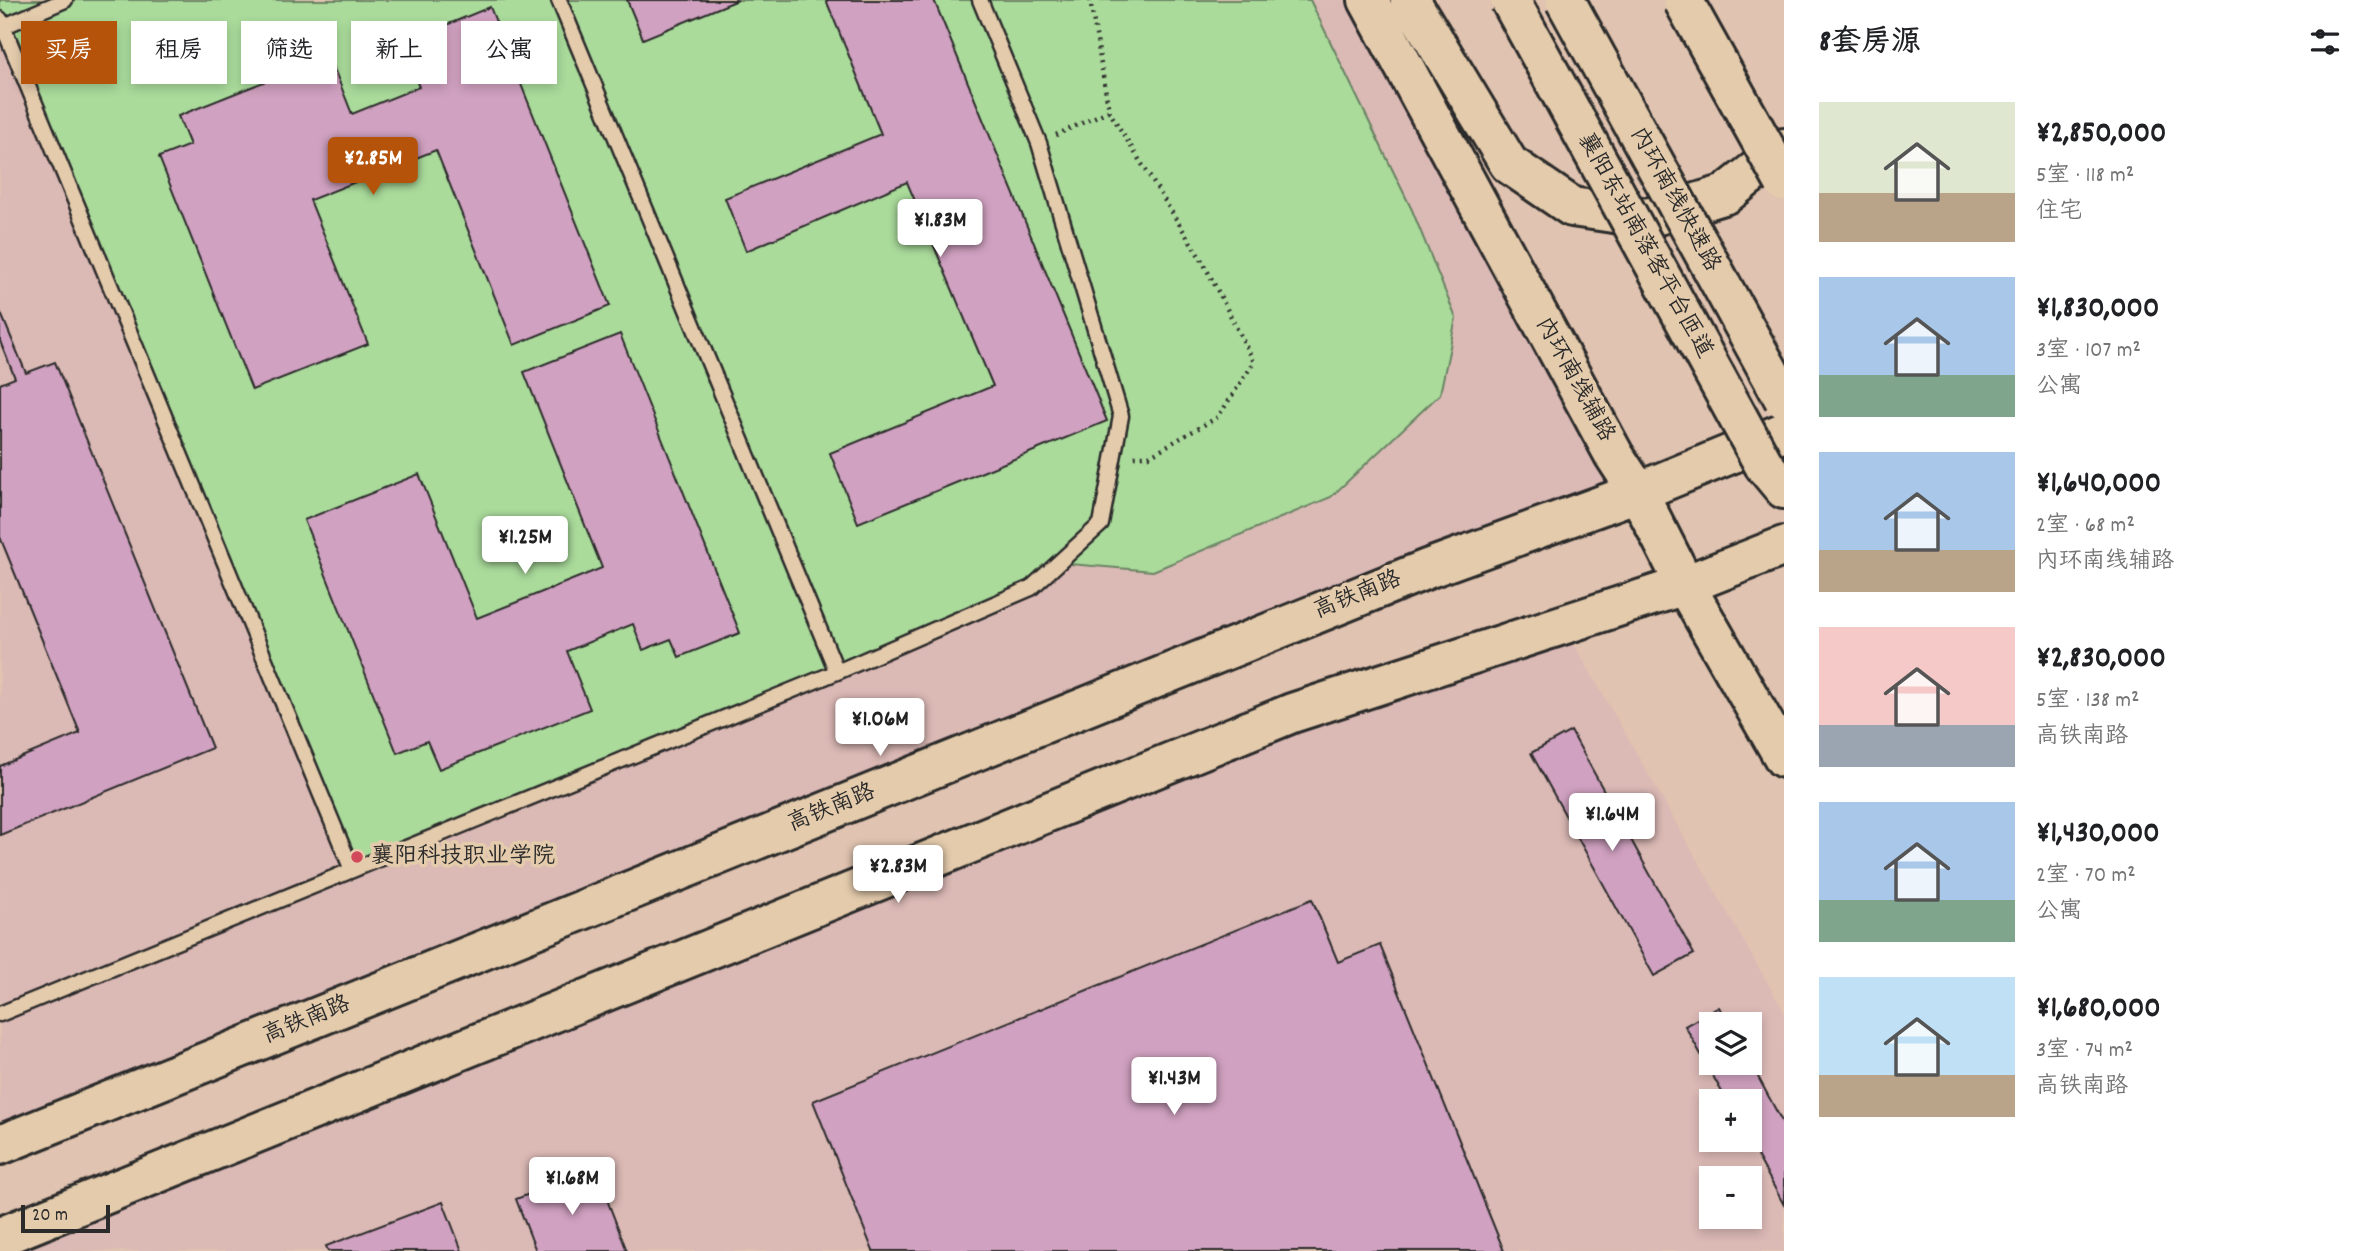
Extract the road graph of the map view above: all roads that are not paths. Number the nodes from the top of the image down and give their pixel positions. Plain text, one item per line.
1 (65, 0) edge
2 (559, 0) edge
3 (980, 0) edge
4 (1368, 0) edge
5 (1410, 0) edge
6 (1510, 0) edge
7 (1565, 0) edge
8 (1683, 0) edge
9 (1, 24) edge
10 (1784, 148) edge
11 (1784, 182) edge
12 (1784, 399) edge
13 (1784, 432) edge
14 (1784, 489) edge
15 (1638, 492) junction
16 (1784, 546) edge
17 (1685, 585) junction
18 (837, 673) junction
19 (1784, 758) edge
20 (352, 870) junction
21 (0, 1014) edge
22 (0, 1145) edge
23 (0, 1237) edge

1 - 9 lane
2 - 18 lane
3 - 18 lane
4 - 15 main road, 内环南线辅路
5 - 10 main road
6 - 14 main road, 襄阳东站南落客平台匝道, bridge
7 - 12 main road, 内环南线快速路, bridge
8 - 11 main road, bridge
9 - 20 lane
13 - 15 main road, 高铁南路
15 - 17 main road, 内环南线辅路
15 - 22 main road, 高铁南路
16 - 17 main road
17 - 19 main road, 内环南线辅路
17 - 23 main road
18 - 20 lane
20 - 21 lane

